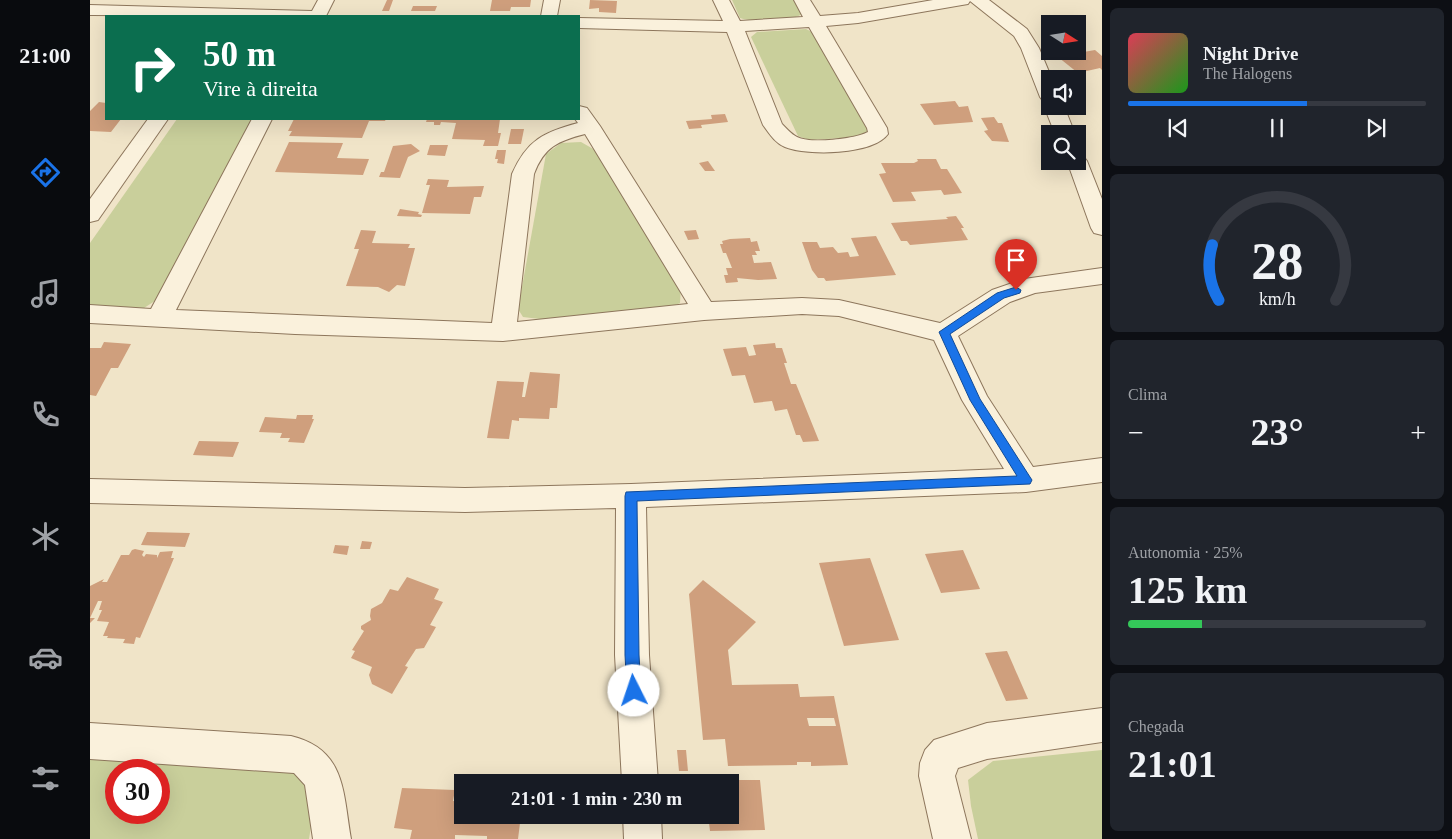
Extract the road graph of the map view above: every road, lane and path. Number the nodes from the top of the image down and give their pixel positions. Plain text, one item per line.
1 (326, 0) edge
2 (552, 0) edge
3 (721, 0) edge
4 (802, 0) edge
5 (962, 0) edge
6 (978, 0) edge
7 (90, 10) edge
8 (273, 15) edge
9 (318, 15) edge
10 (549, 15) edge
11 (814, 21) junction
12 (580, 23) edge
13 (734, 28) junction
14 (1041, 74) edge
15 (584, 119) edge
16 (157, 120) edge
17 (261, 120) edge
18 (1083, 170) edge
19 (1094, 186) edge
20 (90, 215) edge
21 (1102, 228) edge
22 (1102, 276) edge
23 (704, 310) junction
24 (90, 314) edge
25 (158, 318) junction
26 (503, 332) junction
27 (944, 332) junction
28 (1102, 470) edge
29 (1026, 480) junction
30 (90, 491) edge
31 (631, 496) junction
32 (1102, 725) edge
33 (90, 741) edge
34 (639, 774) edge
35 (642, 824) edge
36 (331, 838) edge
37 (643, 839) edge
38 (952, 839) edge

1 - 9 street
2 - 10 street
3 - 13 street
4 - 11 street
5 - 11 street
6 - 14 street
7 - 8 street
11 - 13 street
11 - 13 street
12 - 13 street
15 - 23 street
15 - 26 street
16 - 20 street
17 - 25 street
18 - 19 street
19 - 21 street
22 - 27 street
23 - 26 street
23 - 27 street
24 - 25 street
25 - 26 street
27 - 29 street
28 - 29 street
29 - 31 street
30 - 31 street
31 - 34 street
32 - 38 street
33 - 36 street
35 - 37 street

